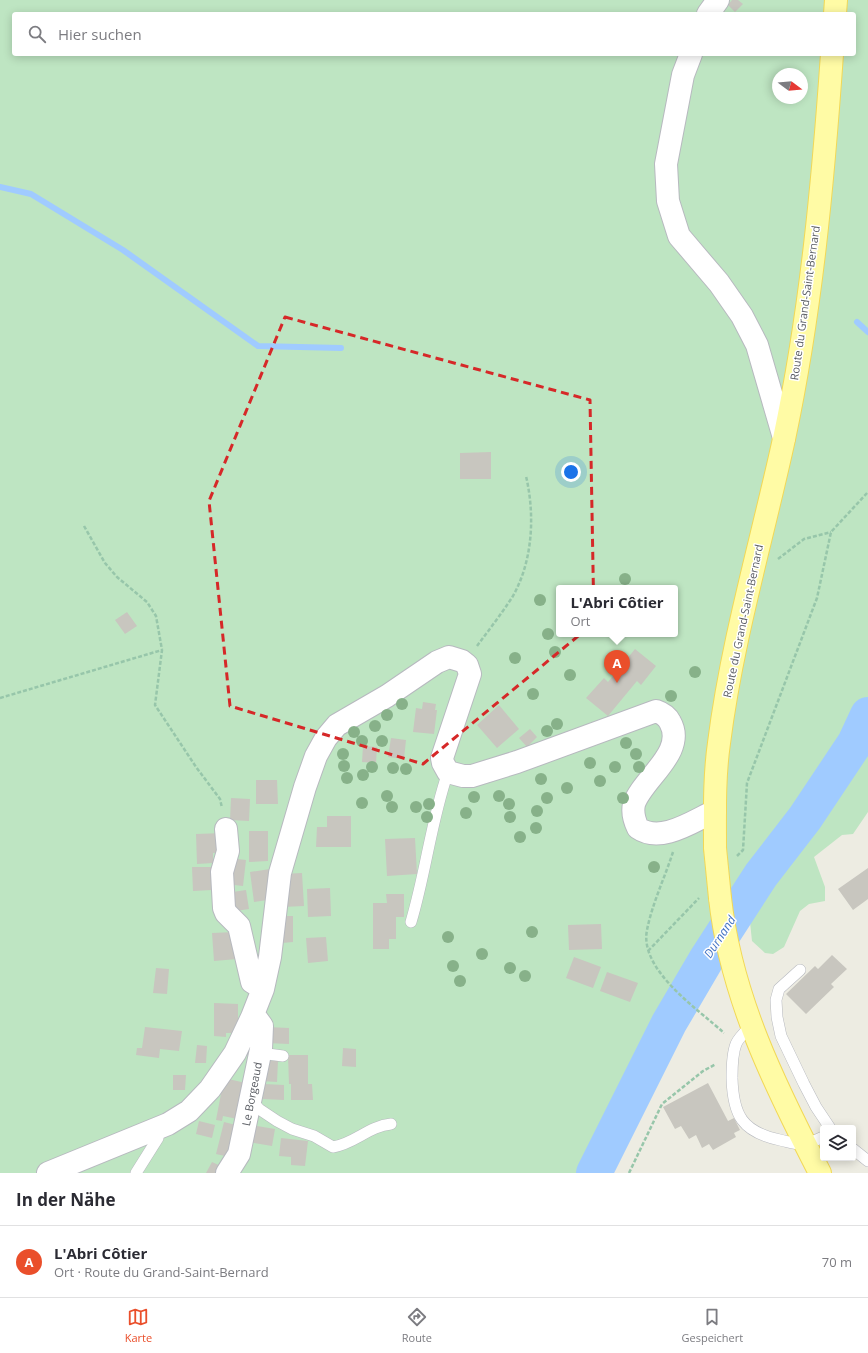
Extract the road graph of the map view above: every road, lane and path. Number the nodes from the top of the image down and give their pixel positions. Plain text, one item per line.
1 (718, 0) edge
2 (836, 0) edge
3 (709, 12) edge
4 (835, 12) edge
5 (690, 56) edge
6 (832, 56) edge
7 (784, 438) junction
8 (526, 476) dead end
9 (868, 492) edge
10 (84, 526) dead end
11 (831, 532) junction
12 (750, 580) junction
13 (162, 650) junction
14 (464, 662) junction
15 (0, 698) edge
16 (448, 772) junction
17 (715, 811) junction
18 (682, 827) junction
19 (226, 828) joint
20 (733, 861) dead end
21 (700, 896) dead end
22 (411, 922) dead end
23 (648, 950) junction
24 (800, 970) dead end
25 (263, 989) junction
26 (254, 1015) junction
27 (752, 1026) junction
28 (736, 1045) junction
29 (260, 1053) junction
30 (283, 1056) dead end
31 (732, 1062) junction
32 (251, 1100) junction
33 (391, 1124) dead end
34 (828, 1125) edge
35 (158, 1129) junction
36 (814, 1141) edge
37 (856, 1151) edge
38 (868, 1161) edge
39 (48, 1173) edge
40 (136, 1173) edge
41 (226, 1173) edge
42 (629, 1173) edge
43 (820, 1173) edge

1 - 3 street
2 - 4 main road
5 - 7 street
6 - 7 main road, Route du Grand-Saint-Bernard
7 - 12 main road, Route du Grand-Saint-Bernard
8 - 14 path
9 - 11 path
10 - 13 path
11 - 12 path
11 - 20 path
12 - 17 main road, Route du Grand-Saint-Bernard
13 - 15 path
13 - 19 path
14 - 16 street
14 - 25 street
16 - 18 street
16 - 22 lane
17 - 18 street
17 - 27 main road, Route du Grand-Saint-Bernard, bridge
18 - 23 path
19 - 25 street
21 - 23 path
23 - 28 path
24 - 34 lane
25 - 26 street
26 - 29 street, Le Borgeaud
26 - 35 street
27 - 28 lane
27 - 36 main road, Route du Grand-Saint-Bernard
28 - 31 lane
29 - 30 lane
29 - 32 street, Le Borgeaud
31 - 36 lane
31 - 42 path
32 - 33 lane
32 - 41 street, Le Borgeaud
35 - 39 street
35 - 40 lane
36 - 43 main road, Route du Grand-Saint-Bernard
37 - 38 lane

